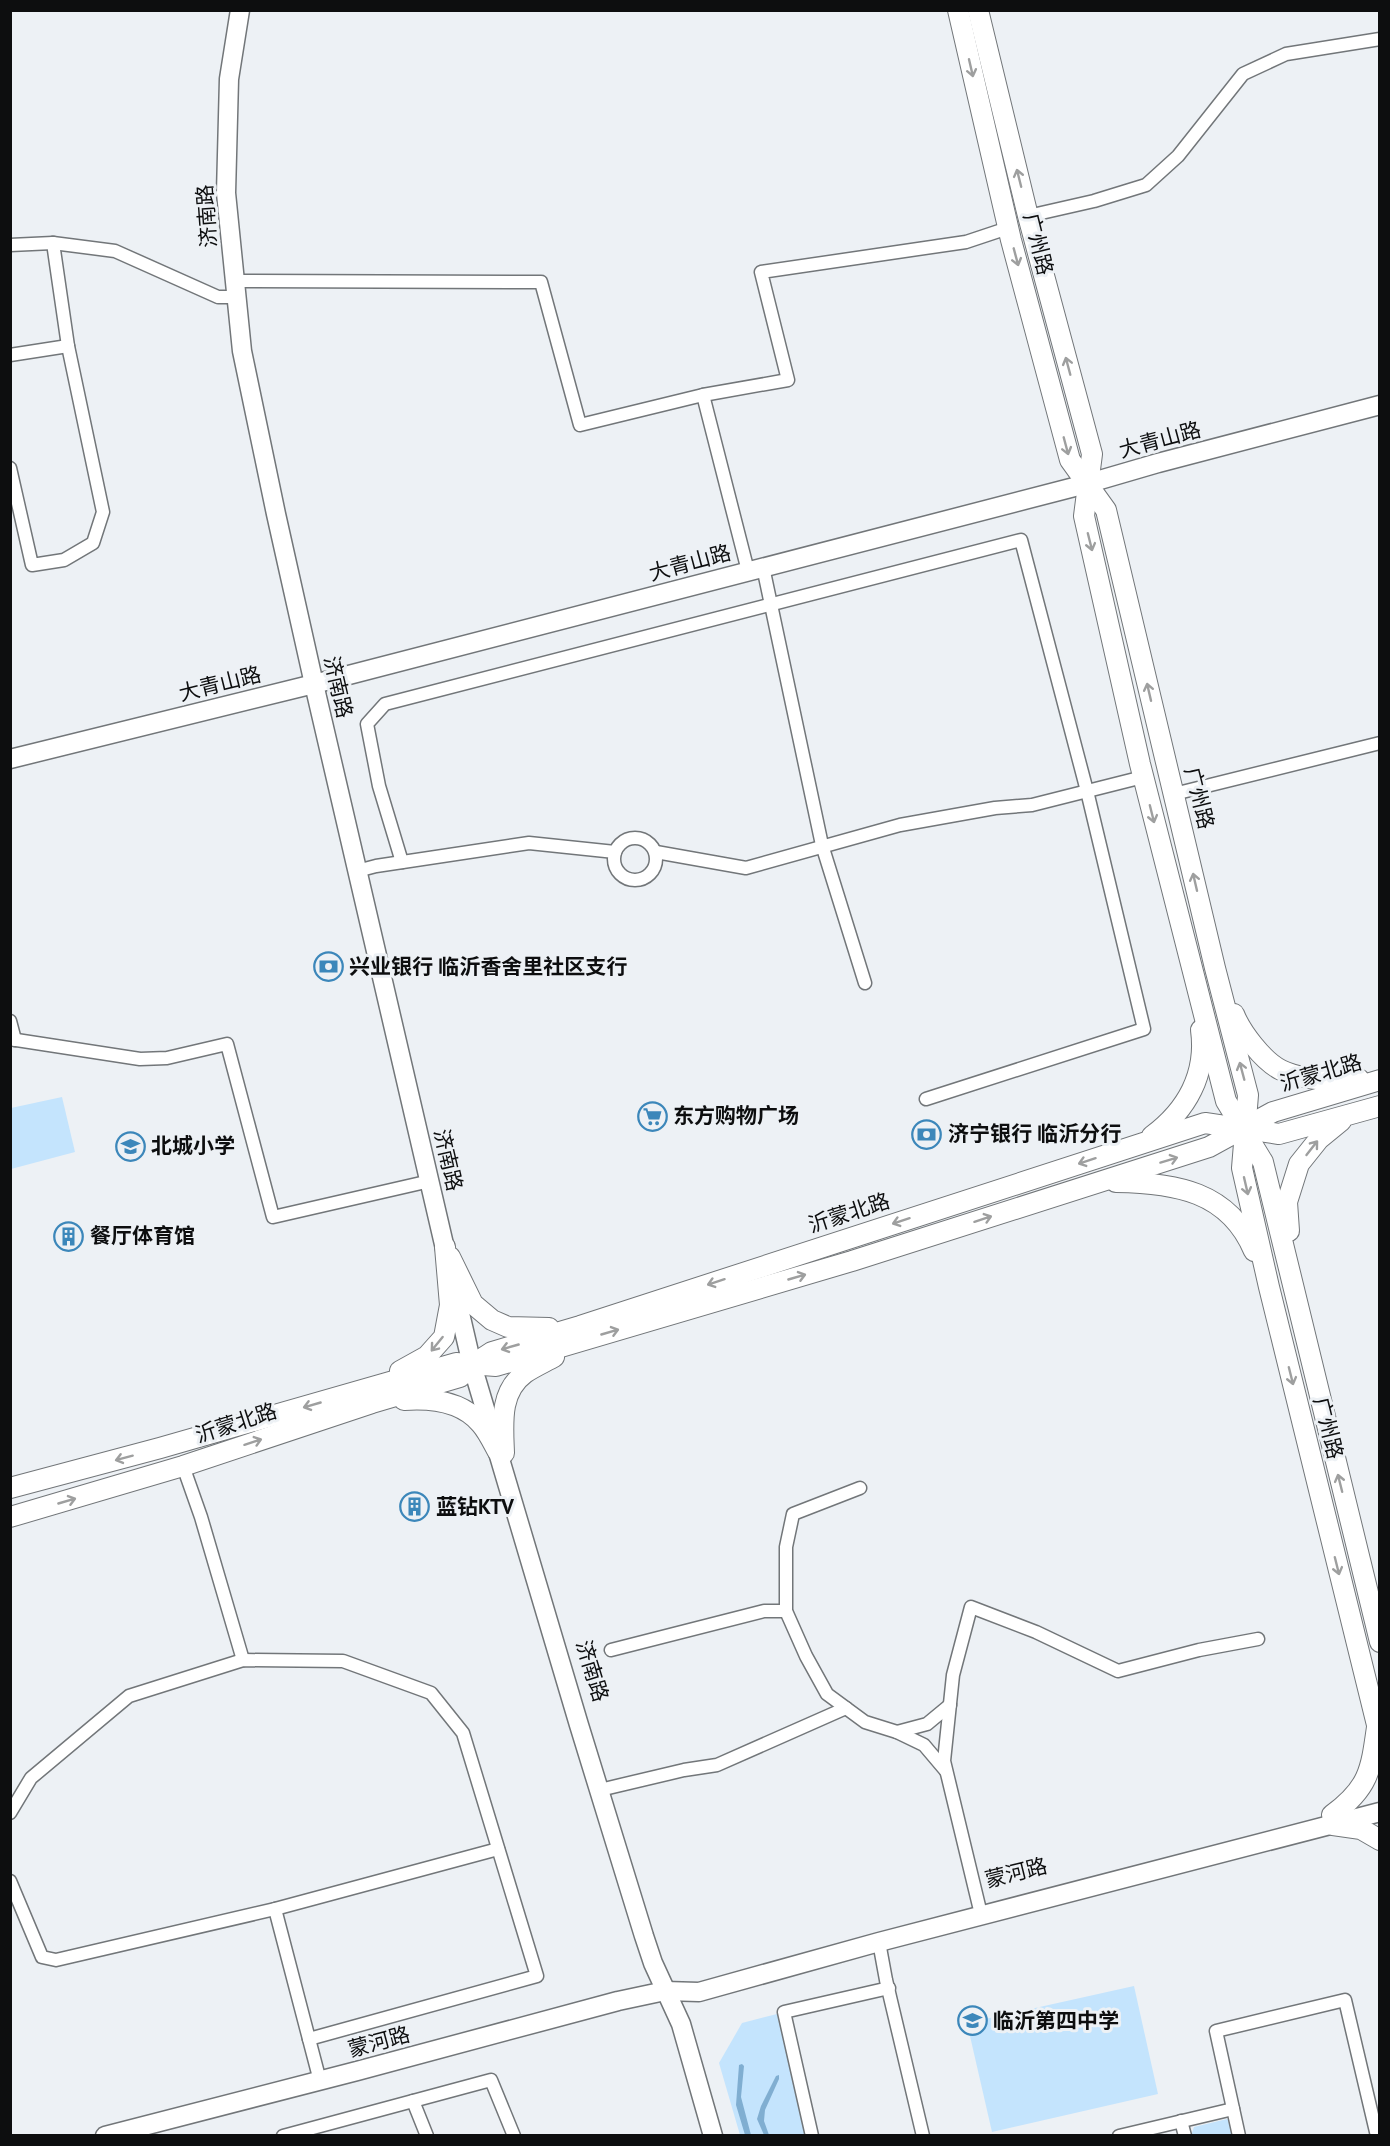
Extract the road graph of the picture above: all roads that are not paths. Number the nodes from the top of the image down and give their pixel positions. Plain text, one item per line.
1 (240, 10) edge
2 (947, 10) edge
3 (958, 10) edge
4 (978, 10) edge
5 (986, 10) edge
6 (984, 36) junction
7 (1380, 39) edge
8 (964, 41) junction
9 (1028, 216) junction
10 (1008, 228) junction
11 (53, 243) junction
12 (10, 245) edge
13 (236, 289) junction
14 (68, 346) junction
15 (10, 355) edge
16 (703, 395) junction
17 (1380, 405) edge
18 (10, 468) edge
19 (1086, 484) junction
20 (755, 569) junction
21 (770, 605) junction
22 (314, 684) junction
23 (1380, 743) edge
24 (10, 759) edge
25 (1143, 777) junction
26 (1087, 791) junction
27 (1174, 794) junction
28 (822, 845) junction
29 (615, 852) junction
30 (656, 852) junction
31 (402, 862) junction
32 (357, 871) junction
33 (1215, 968) junction
34 (1194, 976) junction
35 (865, 982) dead end
36 (10, 1021) edge
37 (13, 1039) edge
38 (1380, 1079) edge
39 (926, 1099) dead end
40 (1380, 1106) edge
41 (1346, 1117) junction
42 (1244, 1128) junction
43 (1145, 1142) junction
44 (430, 1181) junction
45 (1099, 1182) junction
46 (445, 1247) junction
47 (1292, 1285) junction
48 (1269, 1287) junction
49 (582, 1333) junction
50 (472, 1365) junction
51 (370, 1396) junction
52 (501, 1452) junction
53 (183, 1466) junction
54 (10, 1488) edge
55 (860, 1488) dead end
56 (10, 1517) edge
57 (786, 1611) junction
58 (1258, 1639) dead end
59 (1380, 1642) edge
60 (610, 1650) dead end
61 (243, 1660) junction
62 (950, 1705) junction
63 (846, 1708) junction
64 (897, 1732) junction
65 (1378, 1732) edge
66 (946, 1771) junction
67 (604, 1789) junction
68 (1380, 1803) edge
69 (1380, 1812) edge
70 (10, 1813) edge
71 (1332, 1820) junction
72 (1380, 1840) edge
73 (498, 1849) junction
74 (10, 1881) edge
75 (979, 1906) junction
76 (275, 1909) junction
77 (879, 1942) junction
78 (889, 1988) junction
79 (665, 1991) junction
80 (309, 2039) junction
81 (320, 2081) junction
82 (413, 2101) junction
83 (1233, 2109) junction
84 (1181, 2121) junction
85 (105, 2136) edge
86 (148, 2136) edge
87 (283, 2136) edge
88 (427, 2136) edge
89 (514, 2136) edge
90 (704, 2136) edge
91 (713, 2136) edge
92 (812, 2136) edge
93 (923, 2136) edge
94 (1119, 2136) edge
95 (1185, 2136) edge
96 (1239, 2136) edge
97 (1377, 2136) edge

1 - 13 street, 济南路
2 - 8 main road
3 - 8 main road, 广州路
4 - 6 main road, 广州路
5 - 6 main road
9 -> 6 main road, 广州路
7 - 9 street
8 -> 10 main road, 广州路
19 -> 9 main road, 广州路
10 - 16 street
10 -> 19 main road, 广州路
11 - 12 street
11 - 13 street
11 - 14 street
13 - 16 street
13 - 22 street, 济南路
14 - 15 street
14 - 18 street
16 - 20 street
17 - 19 street, 大青山路
19 - 20 street, 大青山路
19 -> 25 main road, 广州路
27 -> 19 main road, 广州路
20 - 21 street
20 - 22 street, 大青山路
21 - 26 street
21 - 28 street
21 - 31 street
22 - 24 street, 大青山路
22 - 32 street, 济南路
23 - 27 street
25 - 26 street
25 -> 34 main road, 广州路
26 - 28 street
26 - 39 street
33 -> 27 main road, 广州路
28 - 30 street
28 - 35 street
29 - 30 street
29 - 30 street
29 - 31 street
31 - 32 street
32 - 44 street, 济南路
33 - 38 main road
42 -> 33 main road, 广州路
34 - 42 main road, 广州路
34 - 43 main road
36 - 37 street
37 - 44 street
38 - 42 main road, 沂蒙北路
40 - 41 main road, 沂蒙北路
41 - 42 main road, 沂蒙北路
47 -> 41 main road
42 - 43 main road, 沂蒙北路
45 -> 42 main road, 沂蒙北路
42 - 47 main road, 广州路
42 -> 48 main road, 广州路
43 -> 49 main road, 沂蒙北路
44 - 46 street, 济南路
45 - 48 main road
49 -> 45 main road, 沂蒙北路
46 - 49 main road
46 - 50 street, 济南路
46 -> 51 main road
59 -> 47 main road, 广州路
48 -> 65 main road, 广州路
49 - 50 main road, 沂蒙北路
49 - 52 main road
50 - 51 main road, 沂蒙北路
50 - 52 street, 济南路
51 - 52 main road
53 -> 51 main road, 沂蒙北路
51 -> 54 main road, 沂蒙北路
52 - 67 street, 济南路
52 - 79 street, 济南路
56 -> 53 main road, 沂蒙北路
53 - 61 street
55 - 57 street
57 - 60 street
57 - 63 street
58 - 62 street
61 - 70 street
61 - 73 street
62 - 64 street
62 - 66 street
63 - 64 street
63 - 67 street
64 - 66 street
65 - 71 main road
66 - 75 street
67 - 79 street, 济南路
68 - 71 street, 蒙河路
69 - 71 street, 蒙河路
71 - 72 main road
71 - 75 street, 蒙河路
71 - 77 street, 蒙河路
73 - 76 street
73 - 80 street
74 - 76 street
75 - 79 street, 蒙河路
76 - 80 street
77 - 78 street
77 - 79 street, 蒙河路
78 - 92 street
78 - 93 street
79 - 81 street, 蒙河路
79 - 86 street, 蒙河路
79 - 90 street, 济南路
79 - 91 street, 济南路
80 - 81 street
81 - 85 street, 蒙河路
82 - 87 street
82 - 88 street
82 - 89 street
83 - 84 street
83 - 96 street
83 - 97 street
84 - 94 street
84 - 95 street

